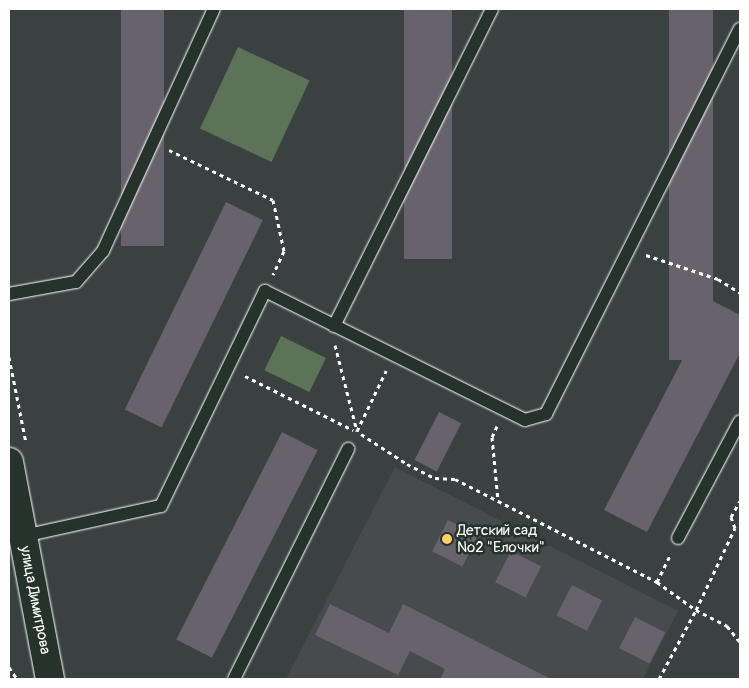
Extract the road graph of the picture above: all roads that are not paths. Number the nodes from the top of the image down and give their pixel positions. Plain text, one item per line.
1 (214, 9) edge
2 (492, 9) edge
3 (740, 30) edge
4 (9, 294) edge
5 (334, 326) junction
6 (740, 421) edge
7 (348, 449) road end
8 (9, 462) edge
9 (23, 536) junction
10 (678, 538) road end
11 (50, 679) edge
12 (234, 679) edge

1 - 4 lane
2 - 5 lane
3 - 5 lane
5 - 9 lane
6 - 10 lane
7 - 12 lane
8 - 9 street, улица Димитрова
9 - 11 street, улица Димитрова

